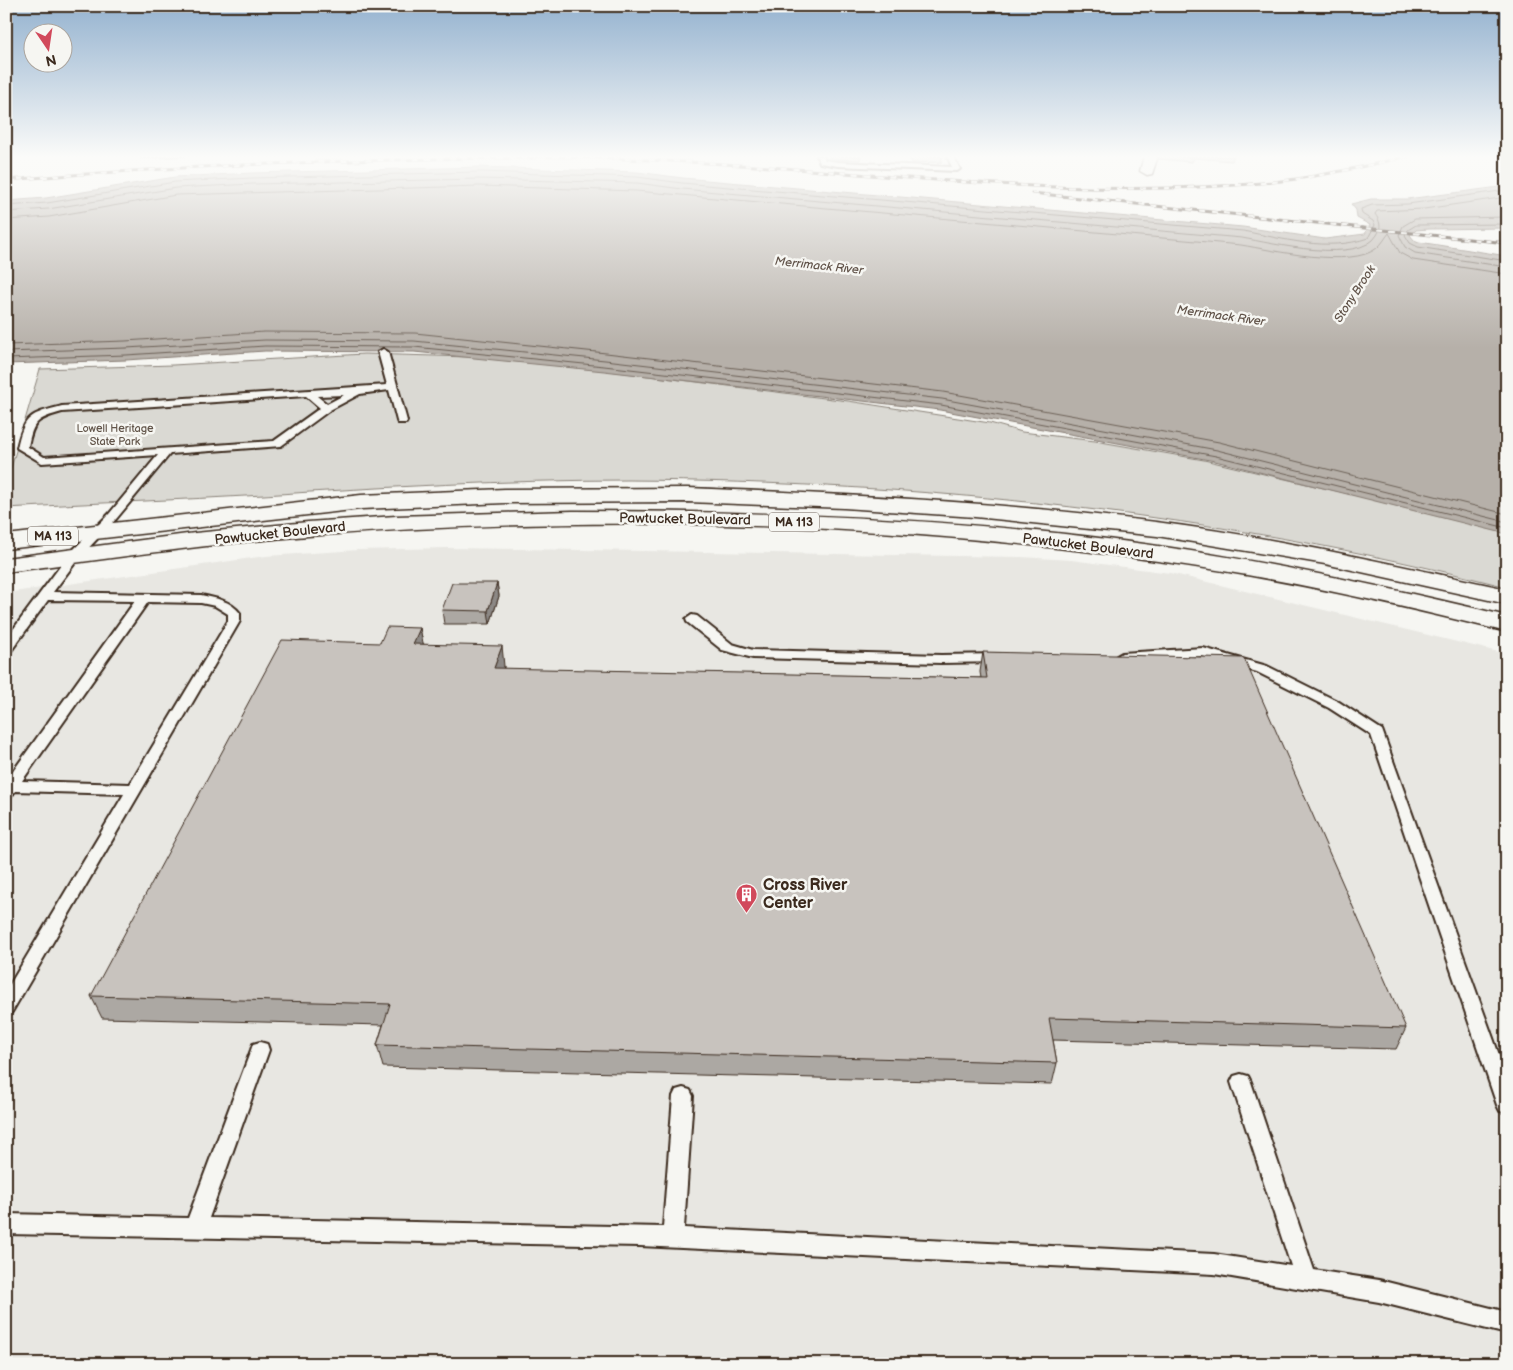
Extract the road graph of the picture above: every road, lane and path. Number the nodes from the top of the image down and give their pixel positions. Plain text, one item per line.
1 (384, 352) dead end
2 (392, 387) junction
3 (358, 392) junction
4 (308, 393) junction
5 (326, 408) junction
6 (402, 421) dead end
7 (167, 451) junction
8 (100, 530) junction
9 (6, 542) edge
10 (74, 556) junction
11 (6, 565) edge
12 (46, 596) junction
13 (1507, 597) edge
14 (144, 598) junction
15 (692, 619) dead end
16 (1507, 624) edge
17 (6, 648) edge
18 (1017, 658) edge
19 (1111, 658) edge
20 (9, 789) edge
21 (135, 789) junction
22 (6, 1007) edge
23 (260, 1050) dead end
24 (1241, 1082) dead end
25 (683, 1096) dead end
26 (1507, 1105) edge
27 (6, 1224) edge
28 (195, 1228) junction
29 (673, 1237) junction
30 (1306, 1279) junction
31 (1507, 1323) edge

1 - 2 lane
2 - 3 lane
2 - 6 lane
3 - 4 lane
3 - 5 lane
4 - 5 lane
4 - 7 lane
5 - 7 lane
7 - 8 lane
8 - 9 main road, Pawtucket Boulevard / MA 113
8 - 10 lane
8 - 13 main road, Pawtucket Boulevard / MA 113
10 - 11 main road, Pawtucket Boulevard / MA 113
10 - 12 lane
10 - 16 main road, Pawtucket Boulevard / MA 113
12 - 14 lane
12 - 17 lane
14 - 20 lane
14 - 21 lane
15 - 18 lane
19 - 26 lane
20 - 21 lane
21 - 22 lane
23 - 28 lane
24 - 30 lane
25 - 29 lane
27 - 28 lane
28 - 29 lane
29 - 30 lane
30 - 31 lane

